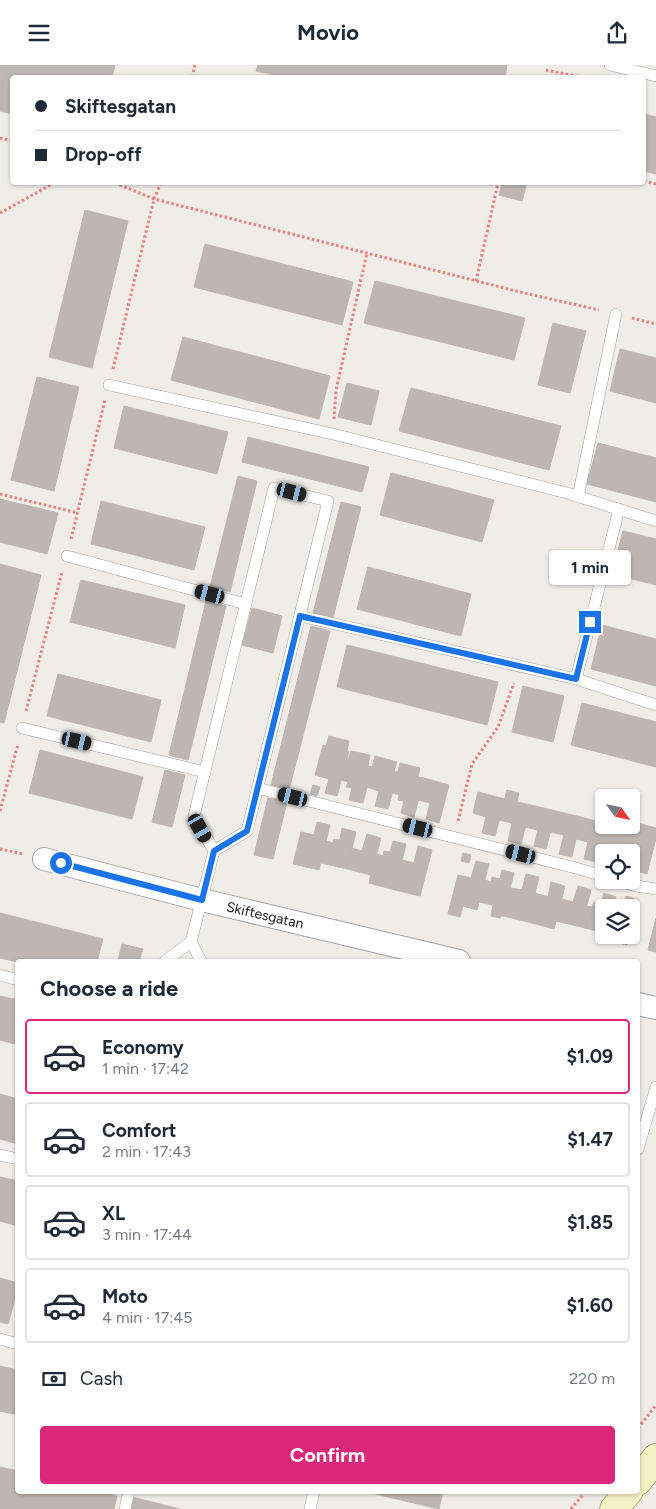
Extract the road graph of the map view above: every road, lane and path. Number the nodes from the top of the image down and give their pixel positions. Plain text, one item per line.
1 (610, 65) edge
2 (546, 70) dead end
3 (570, 75) edge
4 (656, 76) edge
5 (50, 185) edge
6 (120, 185) edge
7 (160, 185) edge
8 (498, 185) edge
9 (154, 199) junction
10 (0, 213) edge
11 (367, 253) junction
12 (476, 281) junction
13 (616, 314) junction
14 (656, 324) edge
15 (109, 385) junction
16 (333, 434) junction
17 (0, 494) edge
18 (578, 497) junction
19 (618, 509) junction
20 (78, 513) junction
21 (656, 521) edge
22 (66, 556) junction
23 (246, 604) junction
24 (300, 616) junction
25 (521, 666) junction
26 (576, 679) junction
27 (656, 705) edge
28 (22, 728) junction
29 (205, 772) junction
30 (258, 788) junction
31 (0, 811) edge
32 (454, 837) junction
33 (214, 851) junction
34 (44, 859) dead end
35 (595, 873) edge
36 (640, 887) edge
37 (656, 889) edge
38 (202, 900) junction
39 (191, 942) junction
40 (168, 959) edge
41 (200, 959) edge
42 (451, 959) edge
43 (0, 975) edge
44 (15, 979) edge
45 (640, 1004) edge
46 (656, 1008) edge
47 (656, 1087) edge
48 (641, 1124) edge
49 (0, 1155) edge
50 (15, 1158) edge
51 (0, 1339) edge
52 (15, 1342) edge
53 (656, 1405) edge
54 (640, 1425) edge
55 (656, 1458) edge
56 (640, 1478) edge
57 (128, 1494) edge
58 (313, 1494) edge
59 (584, 1494) edge
60 (626, 1494) edge
61 (125, 1509) edge
62 (310, 1509) edge
63 (571, 1509) edge
64 (614, 1509) edge

1 - 4 lane
2 - 3 path
5 - 10 path
6 - 9 path
7 - 9 path
8 - 12 path
9 - 11 path
9 - 15 path
11 - 12 path
11 - 16 path
12 - 13 path
13 - 14 path
13 - 18 lane
15 - 16 lane
15 - 20 path
16 - 18 lane
17 - 20 path
18 - 19 lane
19 - 21 lane
19 - 26 lane
20 - 22 path
22 - 23 lane
22 - 28 path
23 - 24 lane
23 - 29 lane
24 - 25 lane
24 - 30 lane
25 - 26 lane
25 - 32 path
26 - 27 lane
28 - 29 lane
28 - 31 path
29 - 33 lane
30 - 32 lane
30 - 33 lane
32 - 35 lane
33 - 38 lane
34 - 38 street, Skiftesgatan
36 - 37 lane
38 - 39 lane
38 - 42 street, Skiftesgatan
39 - 40 lane
39 - 41 lane
43 - 44 lane
45 - 46 street
47 - 48 lane
49 - 50 lane
51 - 52 lane
53 - 54 path
55 - 56 main road
57 - 61 lane
58 - 62 lane
59 - 63 path
60 - 64 main road

